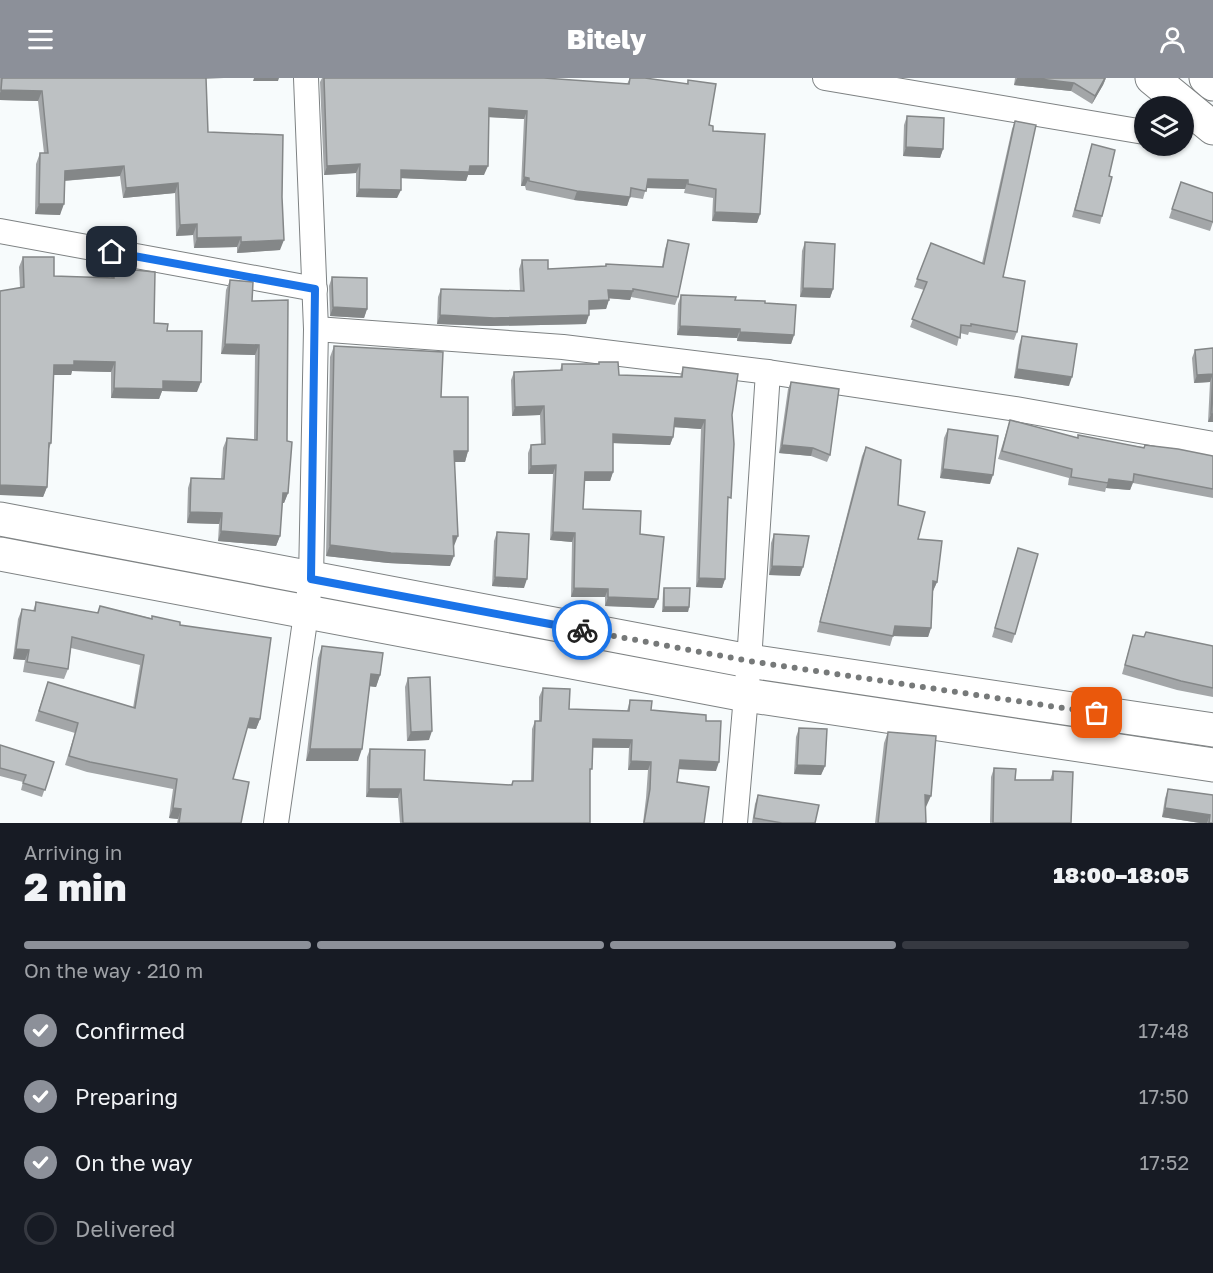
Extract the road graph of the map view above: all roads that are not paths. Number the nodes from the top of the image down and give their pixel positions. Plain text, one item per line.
1 (306, 78) edge
2 (825, 78) edge
3 (1152, 78) edge
4 (1206, 78) edge
5 (1213, 84) edge
6 (1198, 122) edge
7 (1134, 130) edge
8 (0, 231) edge
9 (315, 289) junction
10 (316, 329) junction
11 (768, 372) junction
12 (1213, 444) edge
13 (0, 519) edge
14 (0, 554) edge
15 (311, 579) junction
16 (306, 613) junction
17 (749, 661) junction
18 (746, 695) junction
19 (1213, 730) edge
20 (1213, 765) edge
21 (276, 823) edge
22 (735, 823) edge

1 - 9 street
2 - 7 street
3 - 6 street
4 - 5 street
8 - 9 street
9 - 10 street
10 - 11 street
10 - 15 street
11 - 12 street
11 - 17 street
13 - 15 street
14 - 16 street
15 - 16 street
15 - 17 street
16 - 18 street
16 - 21 street
17 - 18 street
17 - 19 street
18 - 20 street
18 - 22 street

